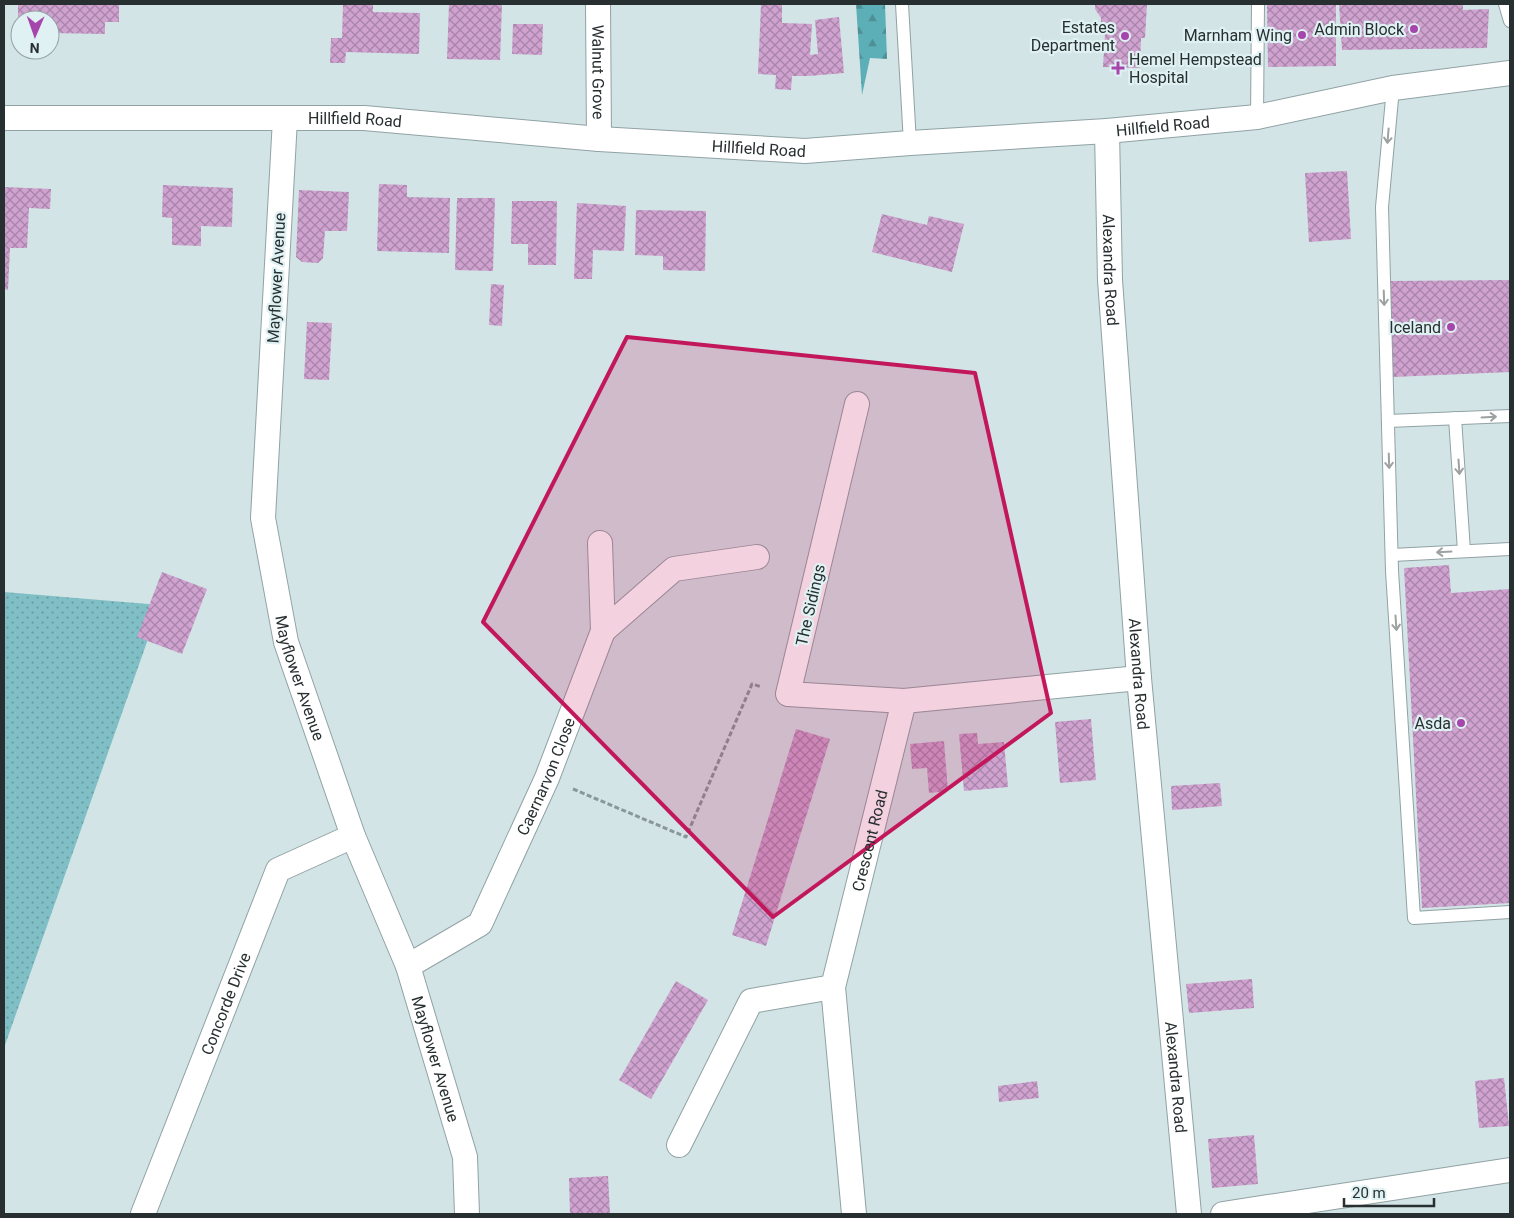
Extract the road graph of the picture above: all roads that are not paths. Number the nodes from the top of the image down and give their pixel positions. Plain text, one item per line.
1 (598, 4) edge
2 (902, 4) edge
3 (1258, 4) edge
4 (1505, 4) edge
5 (1510, 21) edge
6 (1510, 73) edge
7 (1393, 88) junction
8 (4, 118) edge
9 (1257, 118) junction
10 (285, 119) junction
11 (1107, 131) junction
12 (600, 139) junction
13 (910, 143) junction
14 (857, 404) dead end
15 (1510, 416) edge
16 (1455, 418) junction
17 (1388, 421) junction
18 (600, 543) dead end
19 (1510, 549) edge
20 (1464, 552) junction
21 (1392, 555) junction
22 (757, 557) dead end
23 (603, 632) junction
24 (1139, 678) junction
25 (904, 701) junction
26 (353, 836) junction
27 (1510, 912) edge
28 (408, 966) junction
29 (832, 987) junction
30 (679, 1145) dead end
31 (1510, 1170) edge
32 (143, 1214) edge
33 (467, 1214) edge
34 (854, 1214) edge
35 (1189, 1214) edge
36 (1223, 1214) edge

1 - 12 street, Walnut Grove
2 - 13 lane
3 - 9 lane
4 - 5 lane
6 - 7 street, Hillfield Road
7 - 9 street, Hillfield Road
7 -> 17 lane
8 - 10 street, Hillfield Road
9 - 11 street, Hillfield Road
10 - 12 street, Hillfield Road
10 - 26 street, Mayflower Avenue
11 - 13 street, Hillfield Road
11 - 24 street, Alexandra Road
12 - 13 street, Hillfield Road
14 - 25 street, The Sidings
16 -> 15 lane
16 - 17 lane
16 -> 20 lane
17 -> 21 lane
18 - 23 street, Caernarvon Close
19 - 20 lane
20 -> 21 lane
21 -> 27 lane
22 - 23 street
23 - 28 street, Caernarvon Close
24 - 25 street
24 - 35 street, Alexandra Road
25 - 29 street, Crescent Road
26 - 28 street, Mayflower Avenue
26 - 32 street, Concorde Drive
28 - 33 street, Mayflower Avenue
29 - 30 street
29 - 34 street, Crescent Road
31 - 36 street

